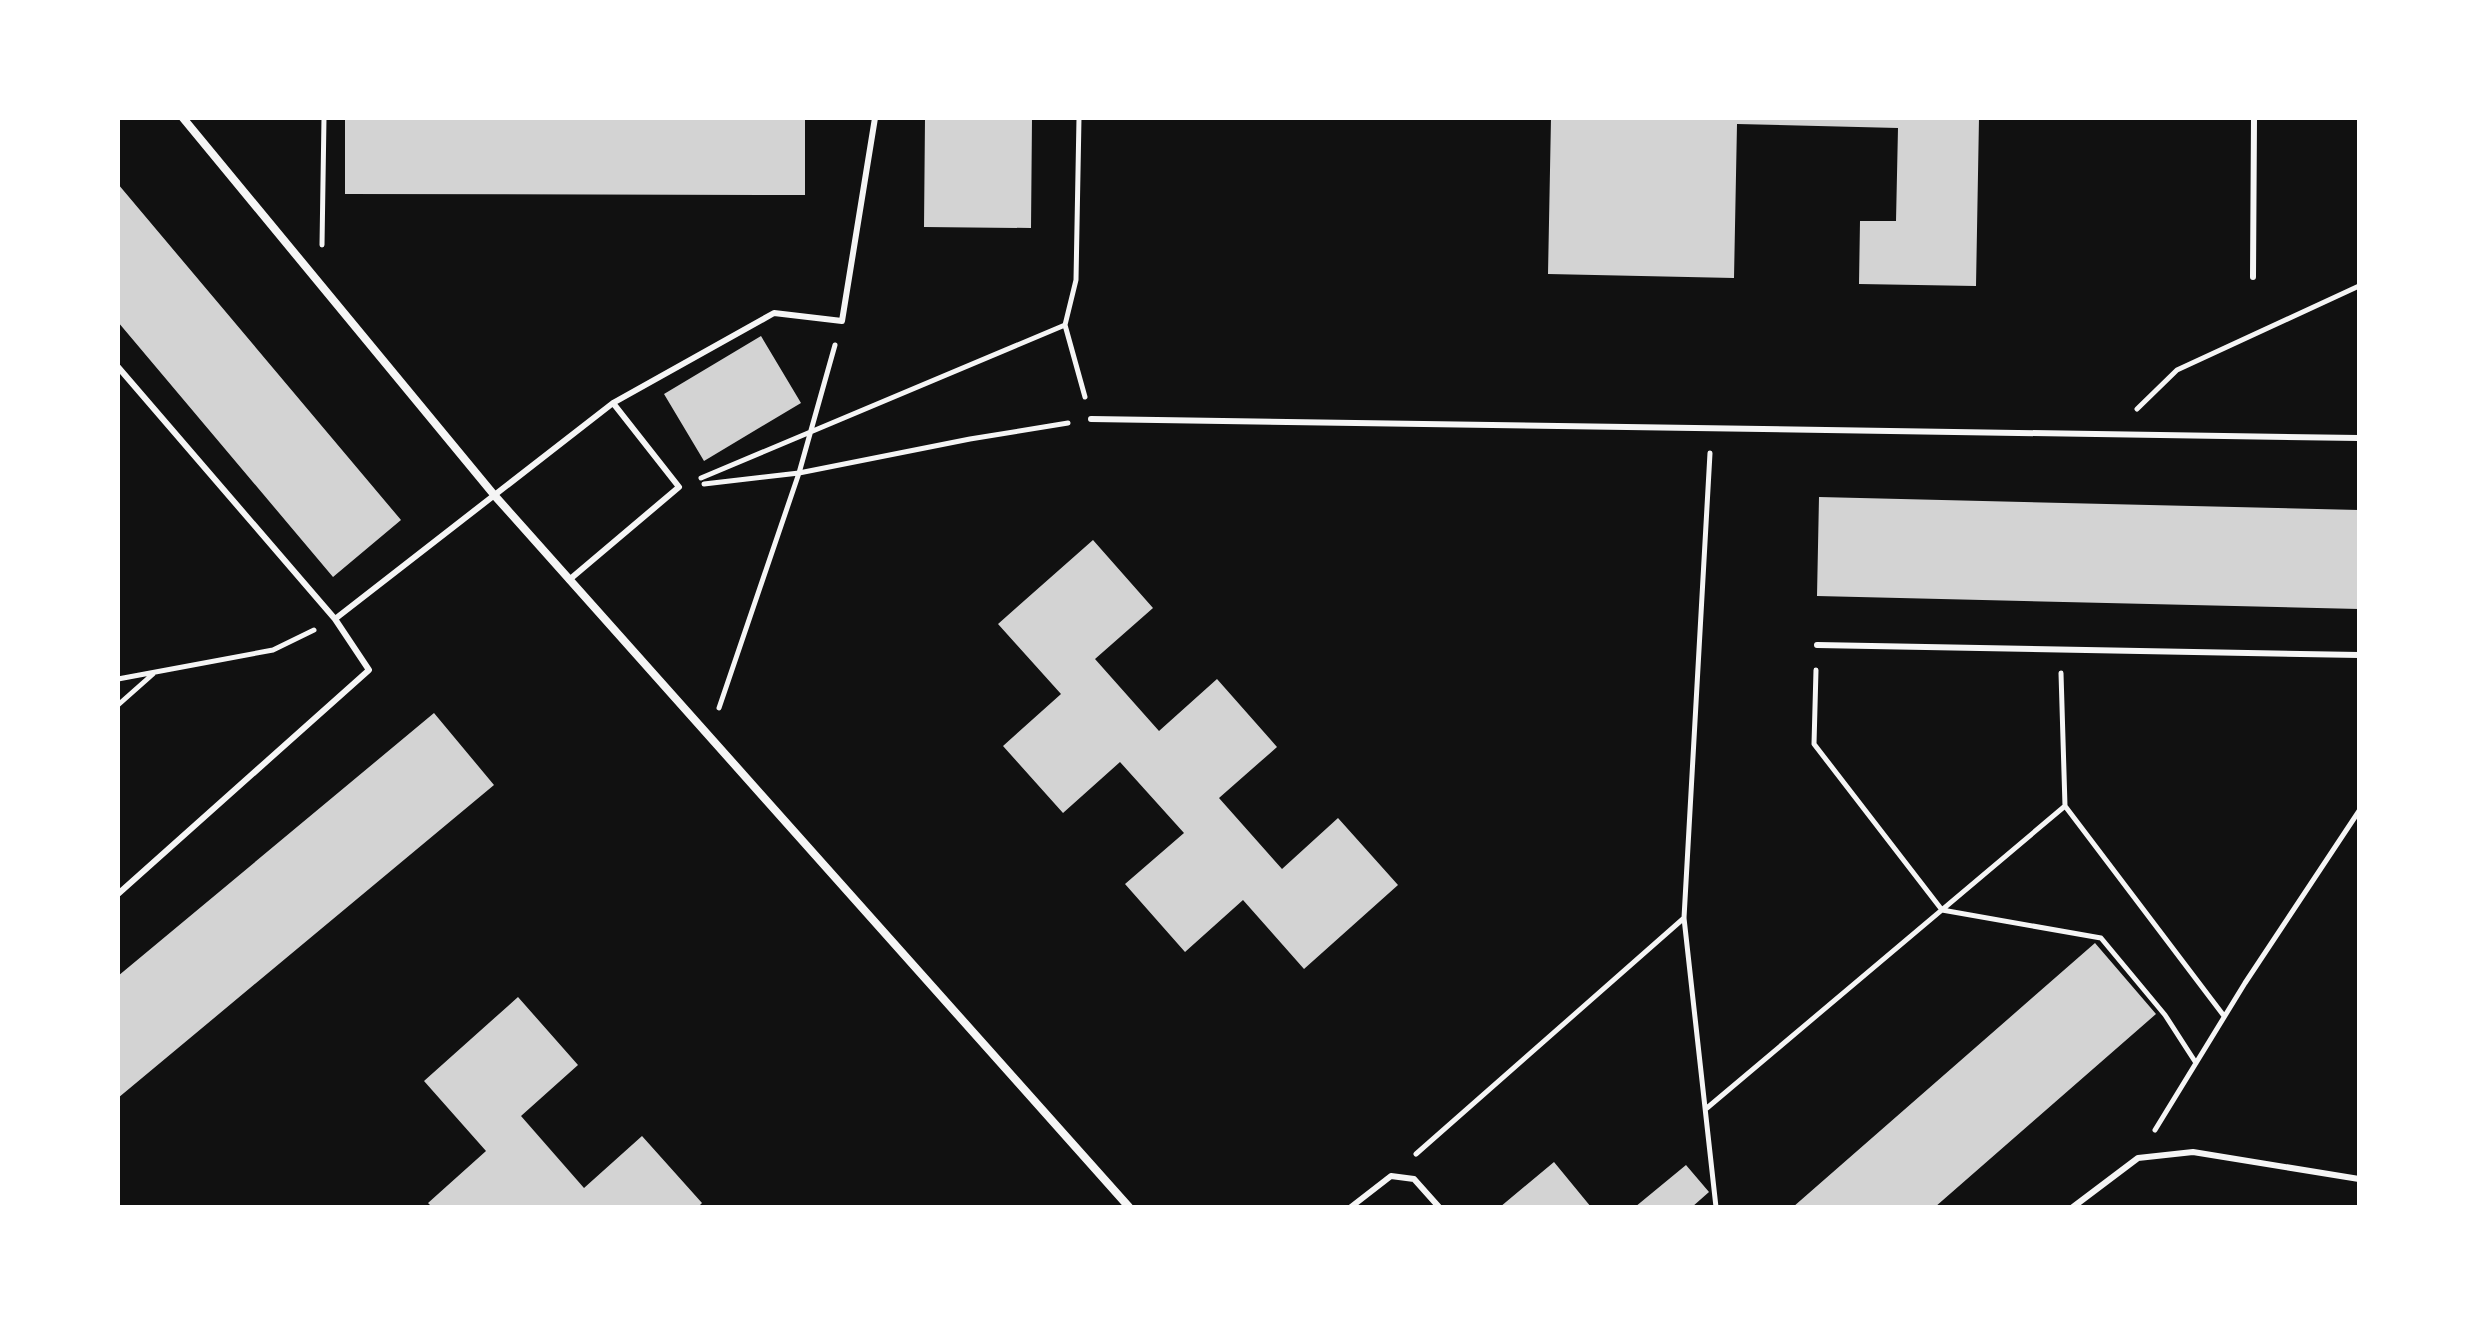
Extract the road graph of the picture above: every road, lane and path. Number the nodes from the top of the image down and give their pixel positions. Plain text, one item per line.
1 (183, 118) edge
2 (324, 118) edge
3 (875, 118) edge
4 (1079, 118) edge
5 (2254, 118) edge
6 (2253, 277) dead end
7 (2359, 286) edge
8 (322, 287) junction
9 (842, 321) junction
10 (1065, 325) junction
11 (118, 367) edge
12 (613, 403) junction
13 (1091, 419) junction
14 (1711, 428) junction
15 (810, 431) junction
16 (2111, 434) junction
17 (2359, 438) edge
18 (799, 473) junction
19 (679, 487) junction
20 (495, 496) junction
21 (569, 580) junction
22 (335, 619) junction
23 (1817, 645) joint
24 (2060, 649) junction
25 (2359, 655) edge
26 (155, 672) junction
27 (118, 679) edge
28 (118, 705) edge
29 (709, 736) junction
30 (2065, 806) junction
31 (2359, 811) edge
32 (118, 894) edge
33 (1942, 910) junction
34 (1684, 918) junction
35 (2224, 1016) junction
36 (2196, 1063) junction
37 (1706, 1109) junction
38 (2138, 1158) junction
39 (1391, 1176) junction
40 (2359, 1179) edge
41 (1129, 1207) edge
42 (1351, 1207) edge
43 (1439, 1207) edge
44 (1716, 1207) edge
45 (2073, 1207) edge

1 - 8 street
2 - 8 path
3 - 9 lane
4 - 10 path
5 - 6 lane
7 - 16 path
8 - 20 street
9 - 12 lane
9 - 15 path
10 - 13 path
10 - 15 path
11 - 22 lane
12 - 19 lane
12 - 20 lane
13 - 14 lane
13 - 18 path
14 - 16 lane
14 - 34 path
15 - 18 path
15 - 19 path
16 - 17 lane
18 - 19 path
18 - 29 path
19 - 21 lane
20 - 21 street
20 - 22 lane
21 - 29 street
22 - 26 path
22 - 32 lane
23 - 24 lane
23 - 33 path
24 - 25 lane
24 - 30 path
26 - 27 path
26 - 28 path
29 - 41 street
30 - 33 path
30 - 35 path
31 - 35 path
33 - 36 path
33 - 37 path
34 - 37 path
34 - 39 path
35 - 36 path
36 - 38 path
37 - 44 path
38 - 40 lane
38 - 45 lane
39 - 42 lane
39 - 43 lane

